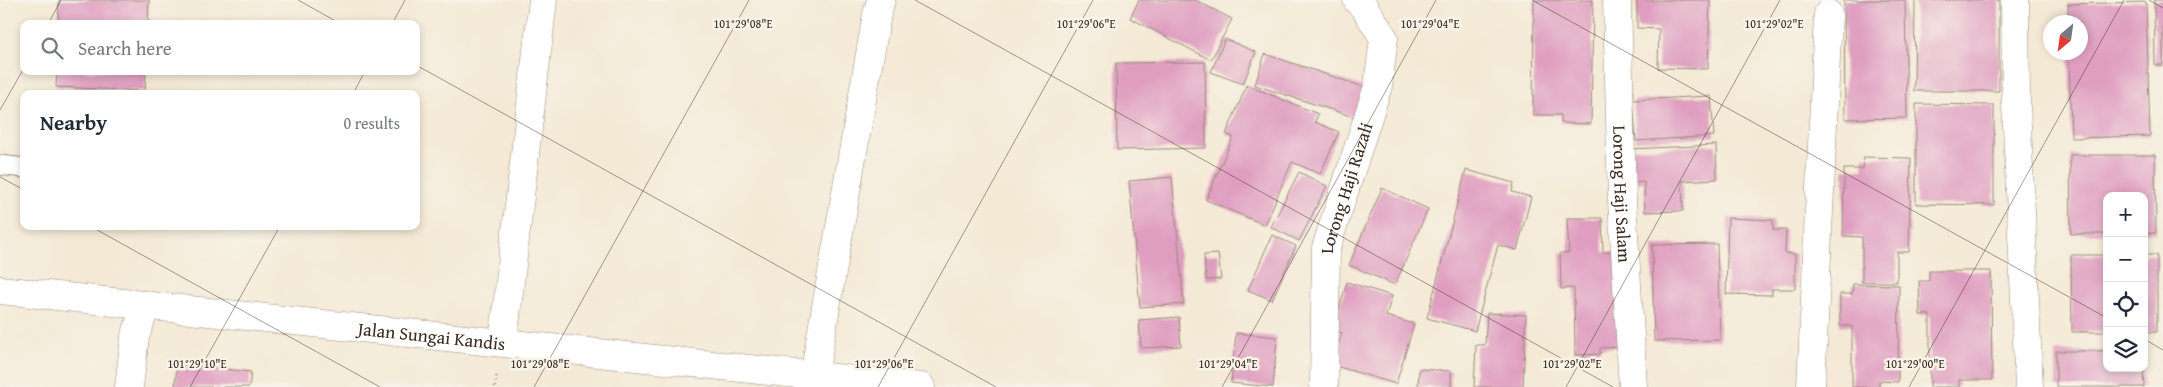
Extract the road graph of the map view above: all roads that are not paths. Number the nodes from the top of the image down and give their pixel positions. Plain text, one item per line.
1 (543, 0) edge
2 (881, 0) edge
3 (1357, 0) edge
4 (1617, 0) edge
5 (2015, 0) edge
6 (1828, 14) dead end
7 (0, 165) edge
8 (20, 168) edge
9 (0, 290) edge
10 (146, 305) junction
11 (502, 342) junction
12 (814, 376) junction
13 (128, 387) edge
14 (922, 387) edge
15 (1324, 387) edge
16 (1633, 387) edge
17 (1811, 387) edge
18 (2029, 387) edge

1 - 11 street
2 - 12 street
3 - 15 street, Lorong Haji Razali
4 - 16 street, Lorong Haji Salam
5 - 18 street
6 - 17 street
7 - 8 lane
9 - 10 street, Jalan Sungai Kandis
10 - 11 street, Jalan Sungai Kandis
10 - 13 street
11 - 12 street, Jalan Sungai Kandis
12 - 14 street, Jalan Sungai Kandis

